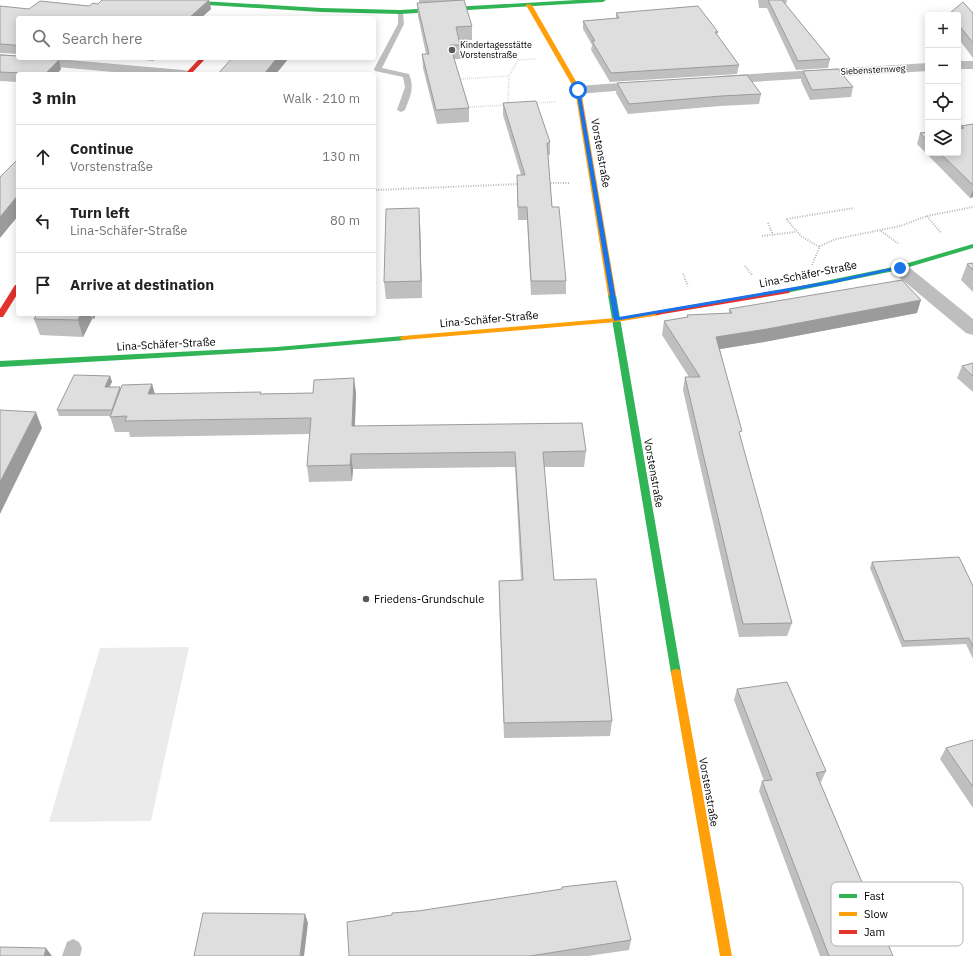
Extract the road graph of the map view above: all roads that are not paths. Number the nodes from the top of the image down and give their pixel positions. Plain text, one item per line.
1 (160, 0) edge
2 (603, 0) edge
3 (528, 2) edge
4 (250, 6) junction
5 (400, 12) junction
6 (241, 16) dead end
7 (0, 58) edge
8 (16, 59) edge
9 (23, 60) edge
10 (201, 60) edge
11 (961, 65) edge
12 (973, 65) edge
13 (925, 67) edge
14 (160, 72) edge
15 (190, 72) edge
16 (705, 81) edge
17 (658, 84) edge
18 (578, 90) junction
19 (401, 110) dead end
20 (973, 246) edge
21 (900, 268) junction
22 (16, 290) edge
23 (0, 314) edge
24 (616, 320) junction
25 (973, 329) edge
26 (0, 364) edge
27 (726, 956) edge

1 - 4 street
2 - 3 street
3 - 5 street
3 - 18 street, Vorstenstraße
4 - 5 street
4 - 6 street
5 - 19 lane
7 - 8 street
9 - 14 street
10 - 15 street
11 - 12 street
13 - 16 street, Siebensternweg
17 - 18 street
18 - 24 street, Vorstenstraße
20 - 21 street, Lina-Schäfer-Straße
21 - 24 street, Lina-Schäfer-Straße
21 - 25 street
22 - 23 street
24 - 26 street, Lina-Schäfer-Straße
24 - 27 street, Vorstenstraße

